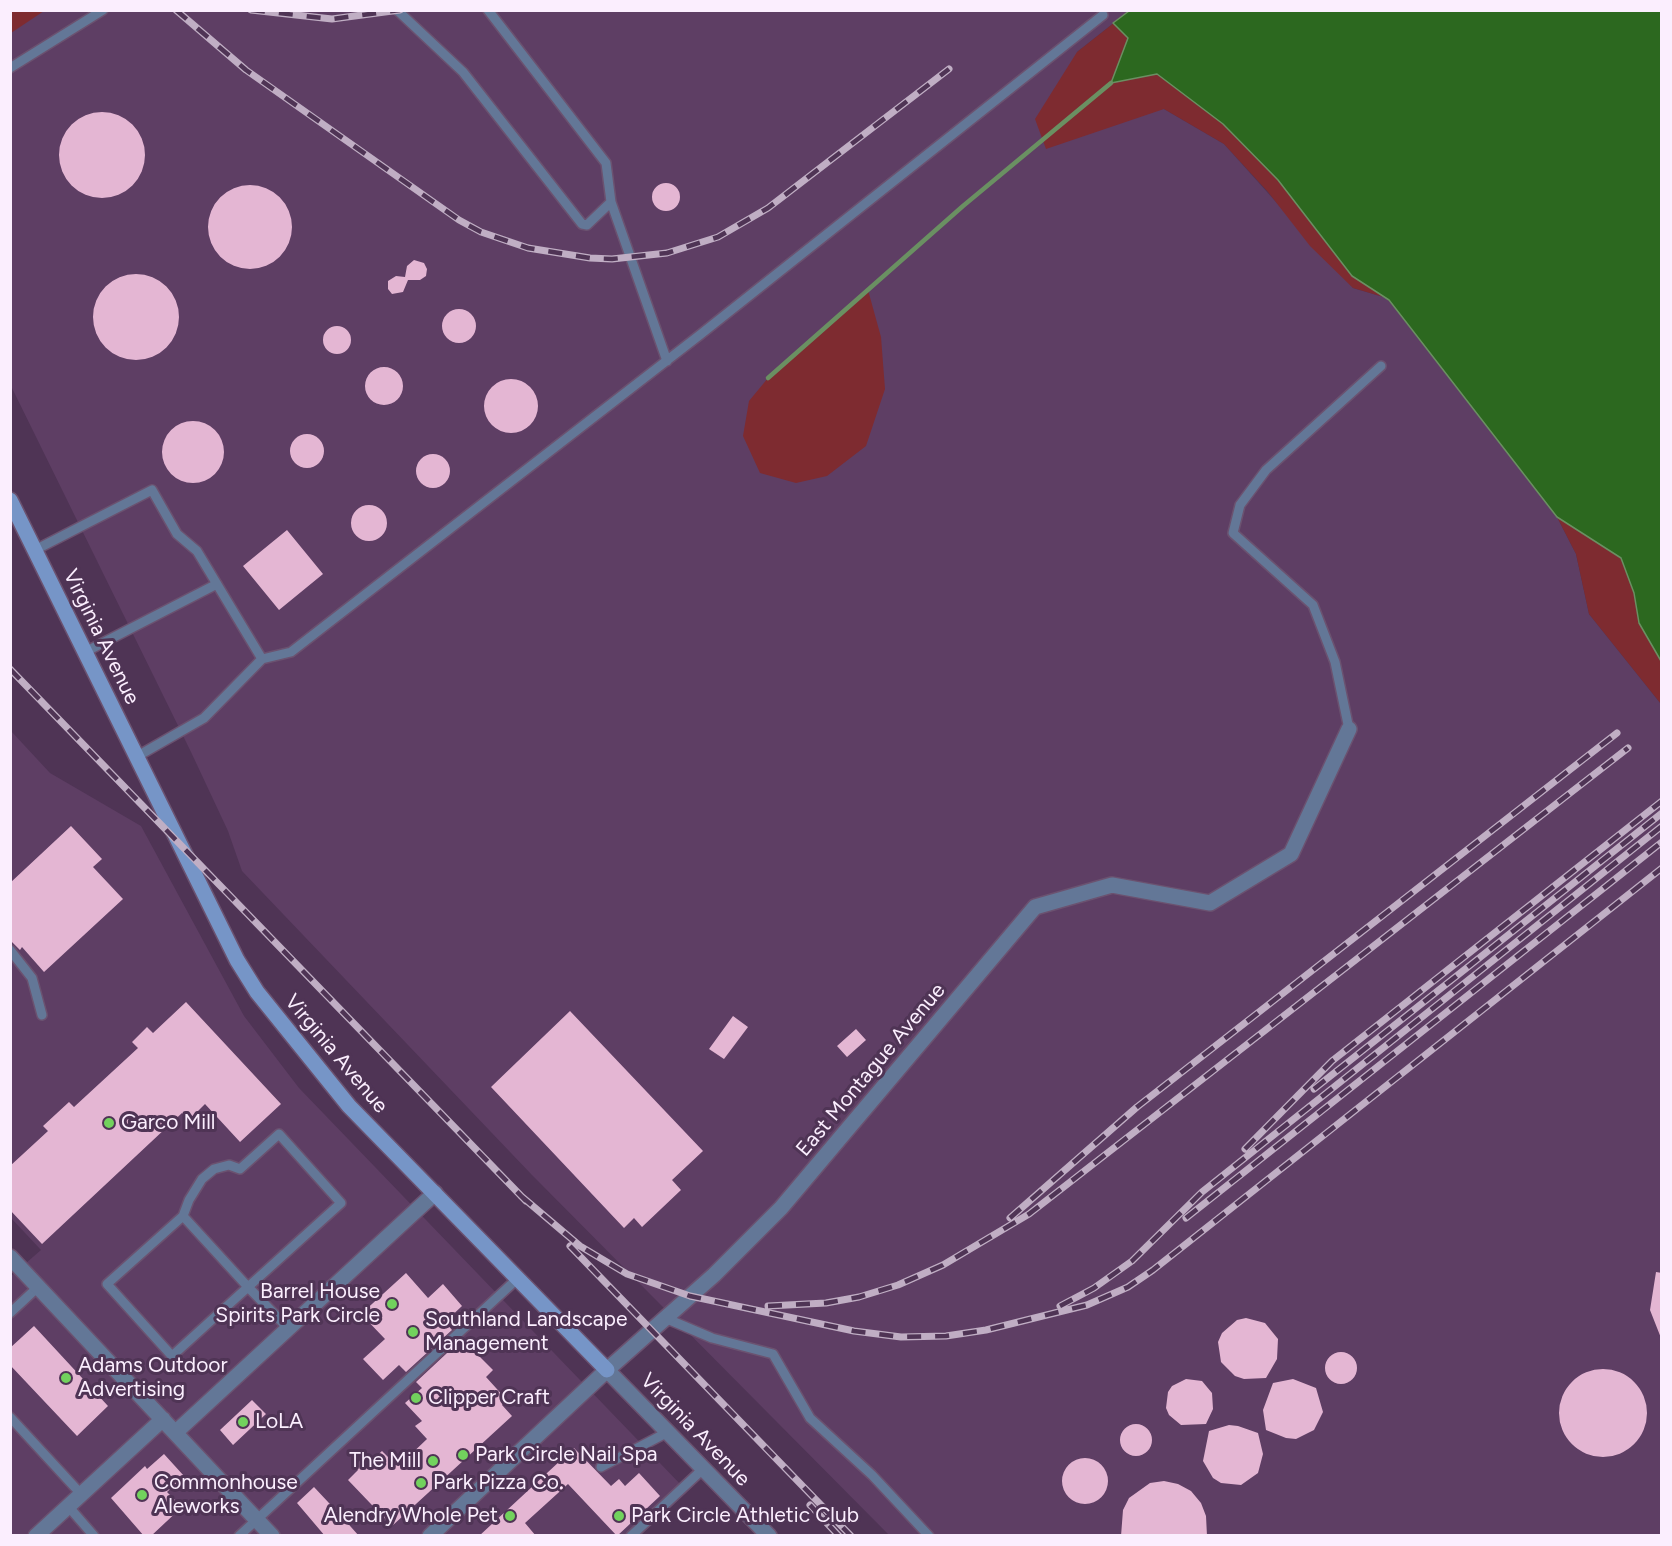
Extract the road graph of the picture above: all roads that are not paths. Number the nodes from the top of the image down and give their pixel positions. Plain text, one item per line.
1 (103, 10) edge
2 (397, 10) edge
3 (488, 10) edge
4 (1103, 15) dead end
5 (10, 68) edge
6 (610, 202) junction
7 (667, 361) junction
8 (1381, 366) dead end
9 (10, 500) edge
10 (35, 550) junction
11 (217, 584) junction
12 (85, 652) junction
13 (262, 659) junction
14 (1349, 729) joint
15 (136, 757) junction
16 (10, 950) edge
17 (42, 1015) dead end
18 (435, 1193) junction
19 (183, 1216) junction
20 (10, 1257) edge
21 (517, 1279) junction
22 (38, 1287) junction
23 (248, 1287) junction
24 (10, 1313) edge
25 (665, 1318) junction
26 (288, 1329) junction
27 (608, 1370) junction
28 (10, 1417) edge
29 (163, 1419) junction
30 (176, 1432) junction
31 (668, 1432) junction
32 (601, 1467) dead end
33 (704, 1468) junction
34 (81, 1494) junction
35 (68, 1506) junction
36 (257, 1519) junction
37 (36, 1536) edge
38 (94, 1536) edge
39 (239, 1536) edge
40 (272, 1536) edge
41 (430, 1536) edge
42 (632, 1536) edge
43 (769, 1536) edge
44 (929, 1536) edge

1 - 5 lane
2 - 6 lane
3 - 6 lane
4 - 7 lane
6 - 7 lane
7 - 13 lane
8 - 14 lane
9 - 10 main road, Virginia Avenue
10 - 11 lane
10 - 12 main road, Virginia Avenue
11 - 12 lane
11 - 13 lane
12 - 15 main road, Virginia Avenue
13 - 15 lane
14 - 25 street, East Montague Avenue
15 - 18 main road, Virginia Avenue
16 - 17 lane
18 - 21 main road, Virginia Avenue
18 - 26 street
19 - 23 lane
19 - 23 lane
19 - 23 lane
20 - 22 street
21 - 27 main road, Virginia Avenue
21 - 36 lane
22 - 24 lane
22 - 29 street
23 - 26 lane
25 - 27 street, East Montague Avenue
25 - 44 lane
26 - 30 street
27 - 31 street, Virginia Avenue
27 - 41 street, East Montague Avenue
28 - 34 lane
29 - 30 street
29 - 34 street
30 - 36 street
31 - 32 lane
31 - 33 street, Virginia Avenue
33 - 42 lane
33 - 43 street, Virginia Avenue
34 - 35 street
35 - 37 street
35 - 38 lane
36 - 39 lane
36 - 40 street

